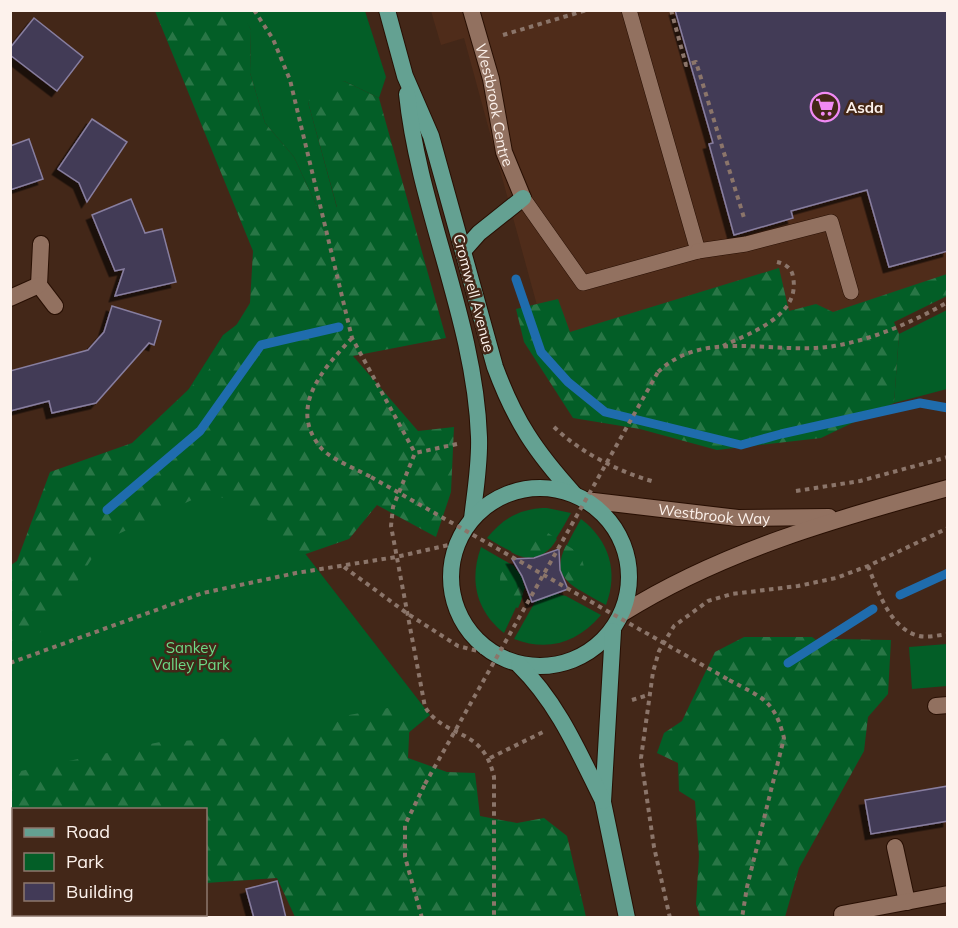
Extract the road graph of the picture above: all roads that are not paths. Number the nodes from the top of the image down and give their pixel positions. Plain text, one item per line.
1 (387, 10) edge
2 (471, 10) edge
3 (629, 10) edge
4 (405, 76) junction
5 (523, 198) junction
6 (42, 244) dead end
7 (463, 251) junction
8 (698, 251) junction
9 (39, 285) junction
10 (851, 292) dead end
11 (10, 298) edge
12 (55, 306) dead end
13 (948, 489) edge
14 (579, 497) junction
15 (844, 517) junction
16 (472, 519) junction
17 (623, 613) junction
18 (613, 631) junction
19 (519, 665) junction
20 (603, 802) junction
21 (895, 847) dead end
22 (948, 894) edge
23 (907, 902) junction
24 (842, 914) dead end
25 (627, 918) edge

1 - 4 main road, Cromwell Avenue
2 - 5 street, Westbrook Centre
3 - 8 lane
4 - 7 main road, Cromwell Avenue
4 - 16 main road, Cromwell Avenue
5 - 7 main road
5 - 8 lane
6 - 9 street
7 - 14 main road, Cromwell Avenue
8 - 10 lane
9 - 11 street
9 - 12 street
13 - 15 street, Westbrook Way
14 - 15 street, Westbrook Way
14 - 16 main road
14 - 17 main road
15 - 17 street, Westbrook Way
16 - 19 main road
17 - 18 main road
18 - 19 main road
18 - 20 main road
19 - 20 main road
20 - 25 main road
21 - 23 street
22 - 23 street
23 - 24 street

